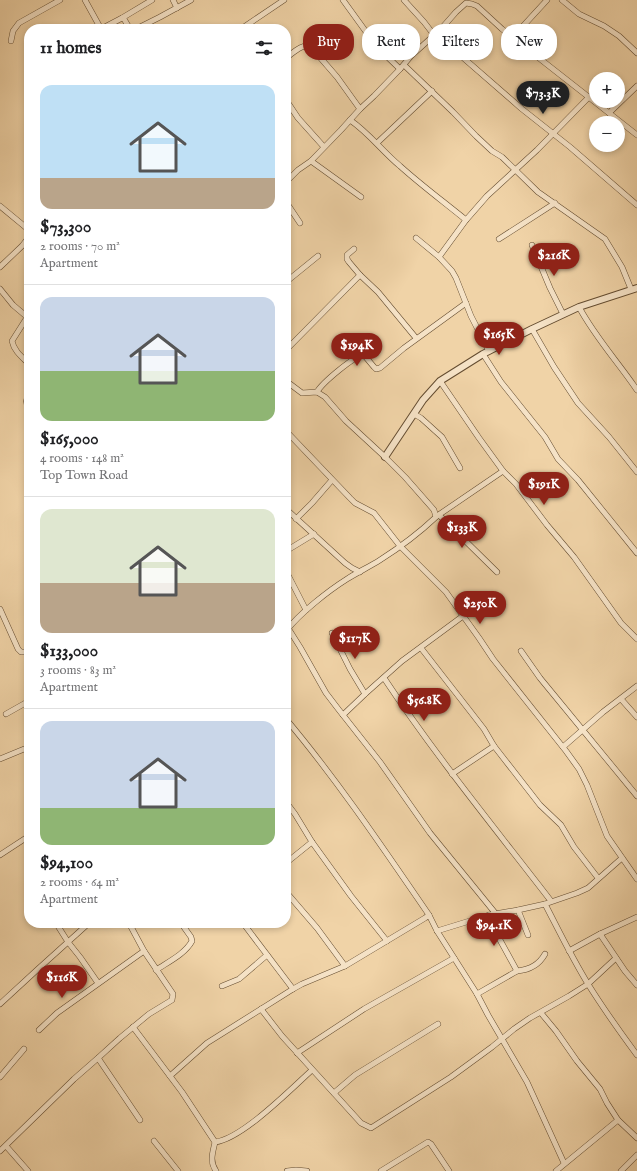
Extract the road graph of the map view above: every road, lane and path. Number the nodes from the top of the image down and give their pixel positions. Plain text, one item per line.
1 (60, 0) edge
2 (85, 0) edge
3 (152, 0) edge
4 (173, 0) edge
5 (191, 0) edge
6 (284, 0) edge
7 (343, 0) edge
8 (404, 0) edge
9 (548, 0) edge
10 (562, 0) edge
11 (464, 2) edge
12 (177, 8) junction
13 (122, 18) junction
14 (98, 24) edge
15 (111, 24) edge
16 (127, 24) edge
17 (147, 24) edge
18 (248, 24) edge
19 (446, 24) edge
20 (525, 24) edge
21 (428, 27) edge
22 (501, 27) edge
23 (428, 40) edge
24 (11, 41) dead end
25 (637, 53) edge
26 (291, 55) edge
27 (466, 60) edge
28 (543, 60) edge
29 (402, 67) junction
30 (637, 86) edge
31 (432, 91) junction
32 (589, 97) joint
33 (360, 108) junction
34 (603, 108) edge
35 (291, 111) edge
36 (609, 113) junction
37 (350, 120) junction
38 (553, 133) junction
39 (637, 135) edge
40 (377, 143) junction
41 (324, 147) junction
42 (311, 161) junction
43 (515, 170) junction
44 (291, 177) edge
45 (360, 197) dead end
46 (555, 204) junction
47 (637, 205) edge
48 (0, 206) edge
49 (291, 210) edge
50 (466, 220) junction
51 (300, 223) dead end
52 (24, 226) edge
53 (416, 238) dead end
54 (499, 239) dead end
55 (24, 243) edge
56 (532, 245) dead end
57 (354, 249) dead end
58 (318, 256) dead end
59 (439, 257) junction
60 (0, 267) edge
61 (360, 275) junction
62 (291, 278) edge
63 (635, 289) edge
64 (0, 290) edge
65 (466, 303) junction
66 (579, 307) junction
67 (24, 314) edge
68 (563, 314) junction
69 (24, 322) edge
70 (532, 328) junction
71 (416, 338) junction
72 (291, 345) edge
73 (486, 352) junction
74 (24, 359) edge
75 (440, 381) junction
76 (291, 385) edge
77 (637, 390) edge
78 (318, 392) junction
79 (414, 414) junction
80 (291, 436) edge
81 (385, 457) junction
82 (460, 468) dead end
83 (503, 471) junction
84 (637, 472) edge
85 (332, 480) junction
86 (291, 514) edge
87 (437, 516) junction
88 (296, 519) junction
89 (314, 534) junction
90 (400, 546) junction
91 (291, 548) edge
92 (637, 553) edge
93 (360, 572) junction
94 (497, 572) dead end
95 (291, 581) edge
96 (0, 609) edge
97 (306, 610) junction
98 (463, 616) junction
99 (291, 625) edge
100 (332, 633) dead end
101 (291, 636) edge
102 (637, 639) edge
103 (421, 648) junction
104 (521, 651) dead end
105 (24, 652) edge
106 (384, 678) junction
107 (637, 686) edge
108 (365, 694) junction
109 (621, 699) junction
110 (24, 704) edge
111 (6, 714) dead end
112 (343, 715) junction
113 (637, 717) edge
114 (291, 724) edge
115 (582, 730) junction
116 (494, 746) junction
117 (563, 747) junction
118 (24, 749) edge
119 (0, 759) edge
120 (452, 774) junction
121 (637, 796) edge
122 (291, 809) edge
123 (24, 839) edge
124 (312, 842) junction
125 (0, 855) edge
126 (291, 858) edge
127 (622, 858) junction
128 (598, 878) junction
129 (637, 879) edge
130 (291, 898) edge
131 (551, 901) junction
132 (544, 904) junction
133 (518, 910) junction
134 (496, 914) junction
135 (428, 915) junction
136 (489, 915) junction
137 (637, 918) edge
138 (59, 928) edge
139 (83, 928) edge
140 (132, 928) edge
141 (185, 928) edge
142 (247, 928) edge
143 (437, 931) junction
144 (600, 934) junction
145 (528, 935) dead end
146 (387, 941) junction
147 (68, 942) junction
148 (144, 951) junction
149 (569, 951) junction
150 (545, 954) dead end
151 (267, 955) junction
152 (454, 958) junction
153 (616, 958) junction
154 (345, 966) junction
155 (156, 970) junction
156 (517, 971) junction
157 (98, 983) junction
158 (588, 984) junction
159 (637, 985) edge
160 (222, 986) dead end
161 (293, 989) junction
162 (477, 994) junction
163 (0, 1004) edge
164 (261, 1009) junction
165 (541, 1013) junction
166 (438, 1024) dead end
167 (133, 1027) junction
168 (39, 1030) dead end
169 (502, 1038) junction
170 (24, 1049) dead end
171 (298, 1053) junction
172 (637, 1055) edge
173 (98, 1058) junction
174 (312, 1070) junction
175 (170, 1076) junction
176 (0, 1077) edge
177 (334, 1093) junction
178 (140, 1120) dead end
179 (618, 1120) junction
180 (637, 1138) edge
181 (154, 1141) dead end
182 (215, 1142) junction
183 (6, 1146) junction
184 (0, 1151) edge
185 (637, 1156) edge
186 (564, 1163) junction
187 (28, 1171) edge
188 (178, 1171) edge
189 (216, 1171) edge
190 (287, 1171) edge
191 (307, 1171) edge
192 (381, 1171) edge
193 (449, 1171) edge
194 (556, 1171) edge
195 (621, 1171) edge

1 - 24 street
2 - 14 street
3 - 13 street
4 - 12 street
5 - 12 street
6 - 18 street
7 - 29 street
8 - 21 street
9 - 20 street
10 - 25 street
11 - 19 street
11 - 22 street
12 - 17 street
13 - 15 street
13 - 16 street
23 - 29 street
26 - 33 street
27 - 38 street
28 - 32 street
29 - 31 street
29 - 33 street
30 - 36 street
31 - 40 street
31 - 43 street
32 - 38 street
33 - 37 street
34 - 36 street
35 - 41 street
36 - 39 street
37 - 40 street
37 - 41 street
38 - 43 street
38 - 47 street
40 - 50 street
41 - 42 street
42 - 44 street
42 - 45 street
43 - 46 street
43 - 50 street
46 - 54 street
46 - 63 street
48 - 52 street
49 - 51 street
50 - 59 street
53 - 59 street
55 - 60 street
56 - 68 street
57 - 61 street
58 - 62 street
59 - 65 street
61 - 71 street
61 - 72 street
63 - 66 street
64 - 67 street
65 - 71 street
65 - 73 street
66 - 68 street
66 - 77 street
68 - 70 street
69 - 74 street
70 - 73 street
70 - 84 street
71 - 78 street
73 - 75 street
73 - 92 street
75 - 79 street
75 - 83 street
76 - 78 street
78 - 81 street
79 - 81 street
79 - 82 street
80 - 85 street
81 - 87 street
83 - 87 street
83 - 102 street
85 - 88 street
85 - 90 street
86 - 88 street
87 - 90 street
87 - 94 street
88 - 89 street
89 - 91 street
89 - 93 street
90 - 93 street
90 - 98 street
93 - 97 street
95 - 97 street
96 - 105 street
97 - 99 street
98 - 103 street
98 - 117 street
100 - 108 street
101 - 112 street
103 - 106 street
103 - 116 street
104 - 115 street
106 - 108 street
106 - 120 street
107 - 109 street
108 - 112 street
109 - 113 street
109 - 115 street
110 - 111 street
112 - 134 street
114 - 135 street
115 - 117 street
115 - 121 street
116 - 120 street
116 - 128 street
117 - 127 street
118 - 119 street
120 - 131 street
122 - 124 street
123 - 125 street
124 - 126 street
124 - 146 street
127 - 128 street
127 - 129 street
128 - 131 street
130 - 154 street
131 - 132 street
132 - 133 street
132 - 149 street
133 - 134 street
133 - 145 street
134 - 136 street
135 - 143 street
135 - 146 street
136 - 143 street
136 - 156 street
137 - 144 street
138 - 147 street
139 - 147 street
140 - 148 street
141 - 155 street
142 - 151 street
143 - 152 street
144 - 149 street
144 - 153 street
146 - 154 street
147 - 157 street
147 - 163 street
148 - 155 street
148 - 157 street
149 - 158 street
150 - 156 street
151 - 160 street
151 - 161 street
152 - 162 street
152 - 171 street
153 - 158 street
153 - 159 street
154 - 161 street
155 - 167 street
156 - 162 street
157 - 168 street
158 - 165 street
158 - 172 street
161 - 164 street
162 - 169 street
164 - 171 street
164 - 175 street
165 - 169 street
165 - 179 street
166 - 177 street
167 - 173 street
167 - 175 street
169 - 177 street
169 - 186 street
170 - 176 street
171 - 174 street
173 - 178 street
173 - 183 street
174 - 177 street
174 - 182 street
175 - 182 street
179 - 180 street
179 - 186 street
181 - 188 street
182 - 189 street
183 - 184 street
183 - 187 street
185 - 195 street
186 - 194 street
190 - 191 street
192 - 193 street

